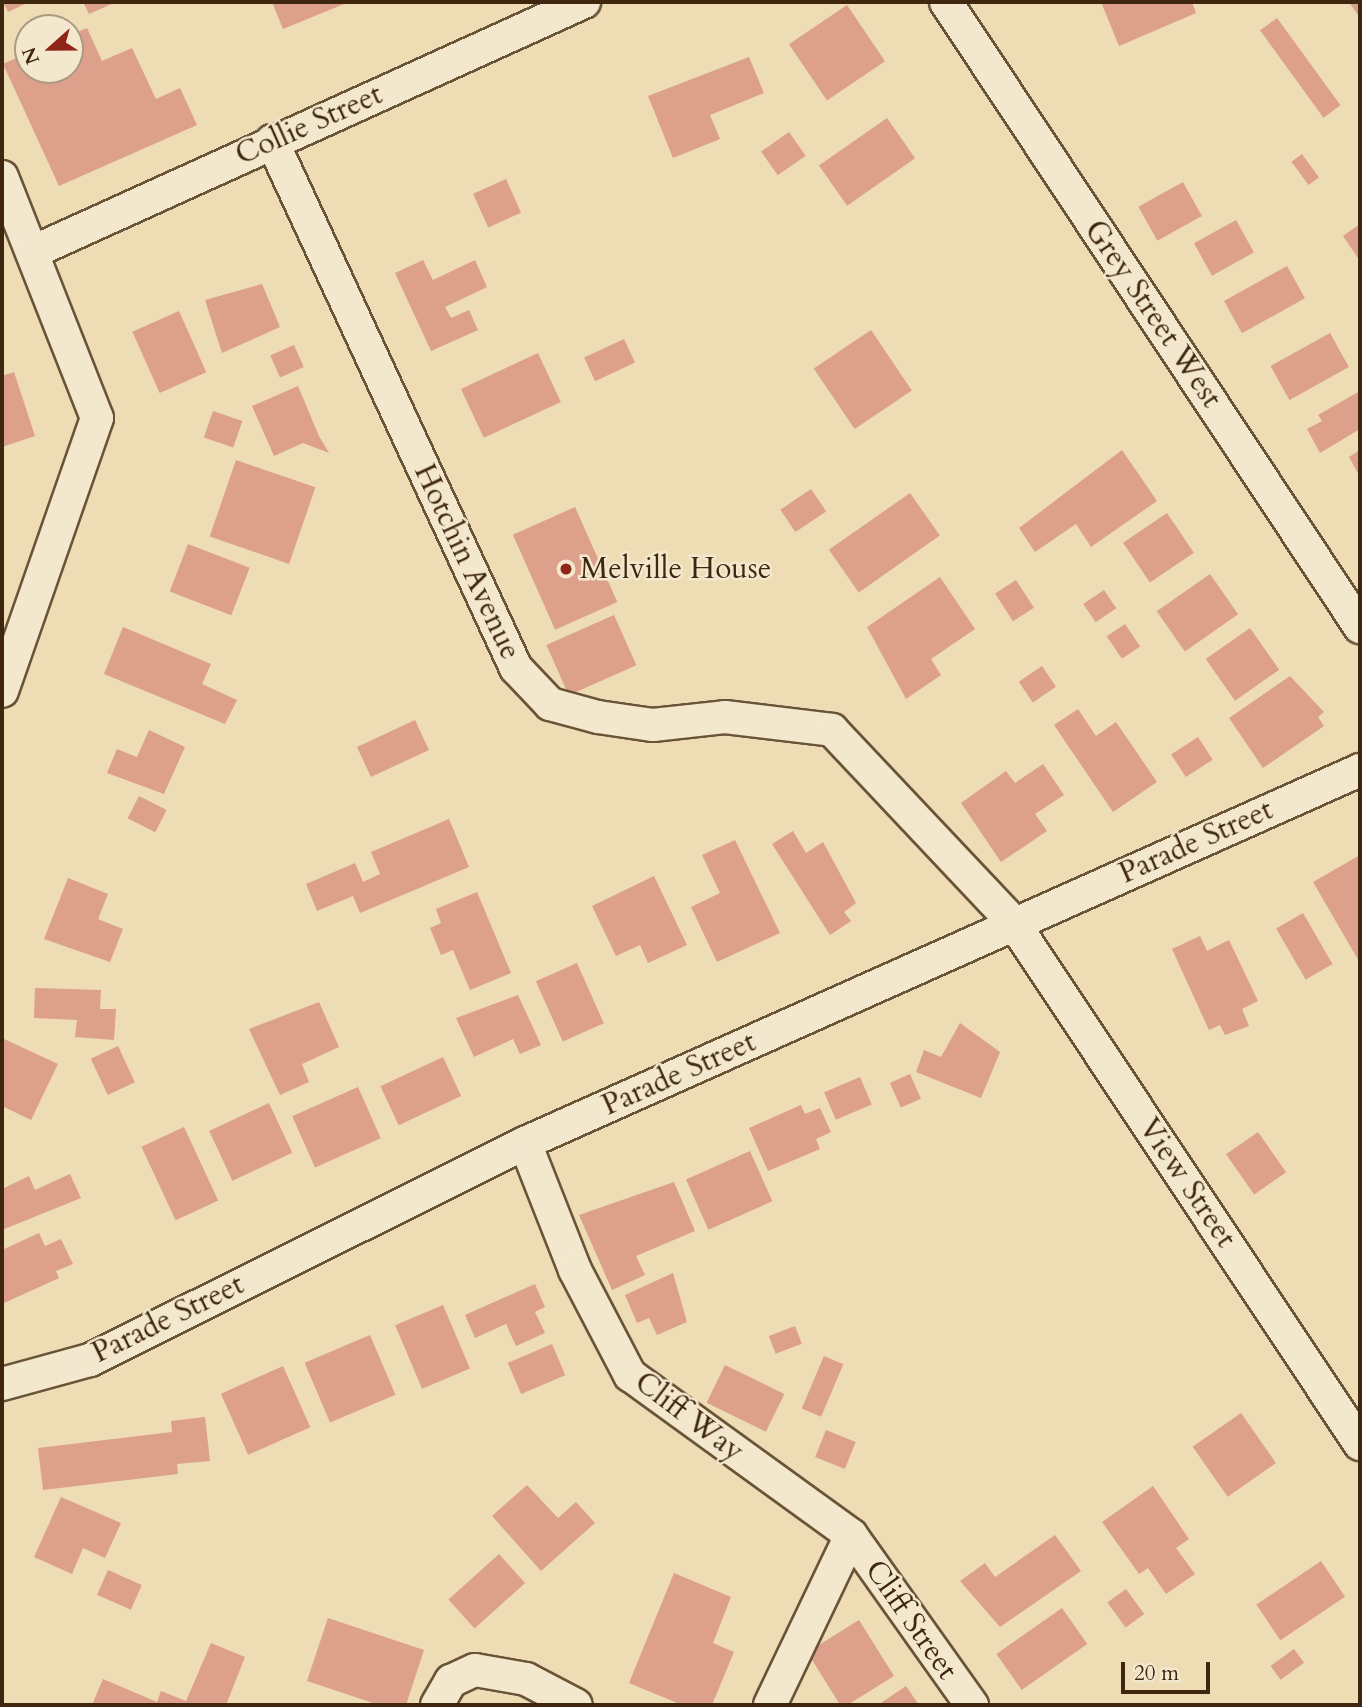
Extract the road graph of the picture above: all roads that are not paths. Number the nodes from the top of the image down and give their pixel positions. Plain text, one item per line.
1 (584, 2) edge
2 (946, 2) edge
3 (272, 141) junction
4 (2, 177) edge
5 (35, 251) junction
6 (1360, 626) edge
7 (2, 691) edge
8 (1360, 771) edge
9 (1013, 922) junction
10 (525, 1143) junction
11 (2, 1384) edge
12 (1360, 1444) edge
13 (851, 1535) junction
14 (437, 1705) edge
15 (576, 1705) edge
16 (770, 1705) edge
17 (972, 1705) edge

1 - 3 street, Collie Street
2 - 6 street, Grey Street West
3 - 5 street, Collie Street
3 - 9 street, Hotchin Avenue
4 - 5 street
5 - 7 street
8 - 9 street, Parade Street
9 - 10 street, Parade Street
9 - 12 street, View Street
10 - 11 street, Parade Street
10 - 13 street, Cliff Way
13 - 16 street
13 - 17 street, Cliff Street
14 - 15 street

